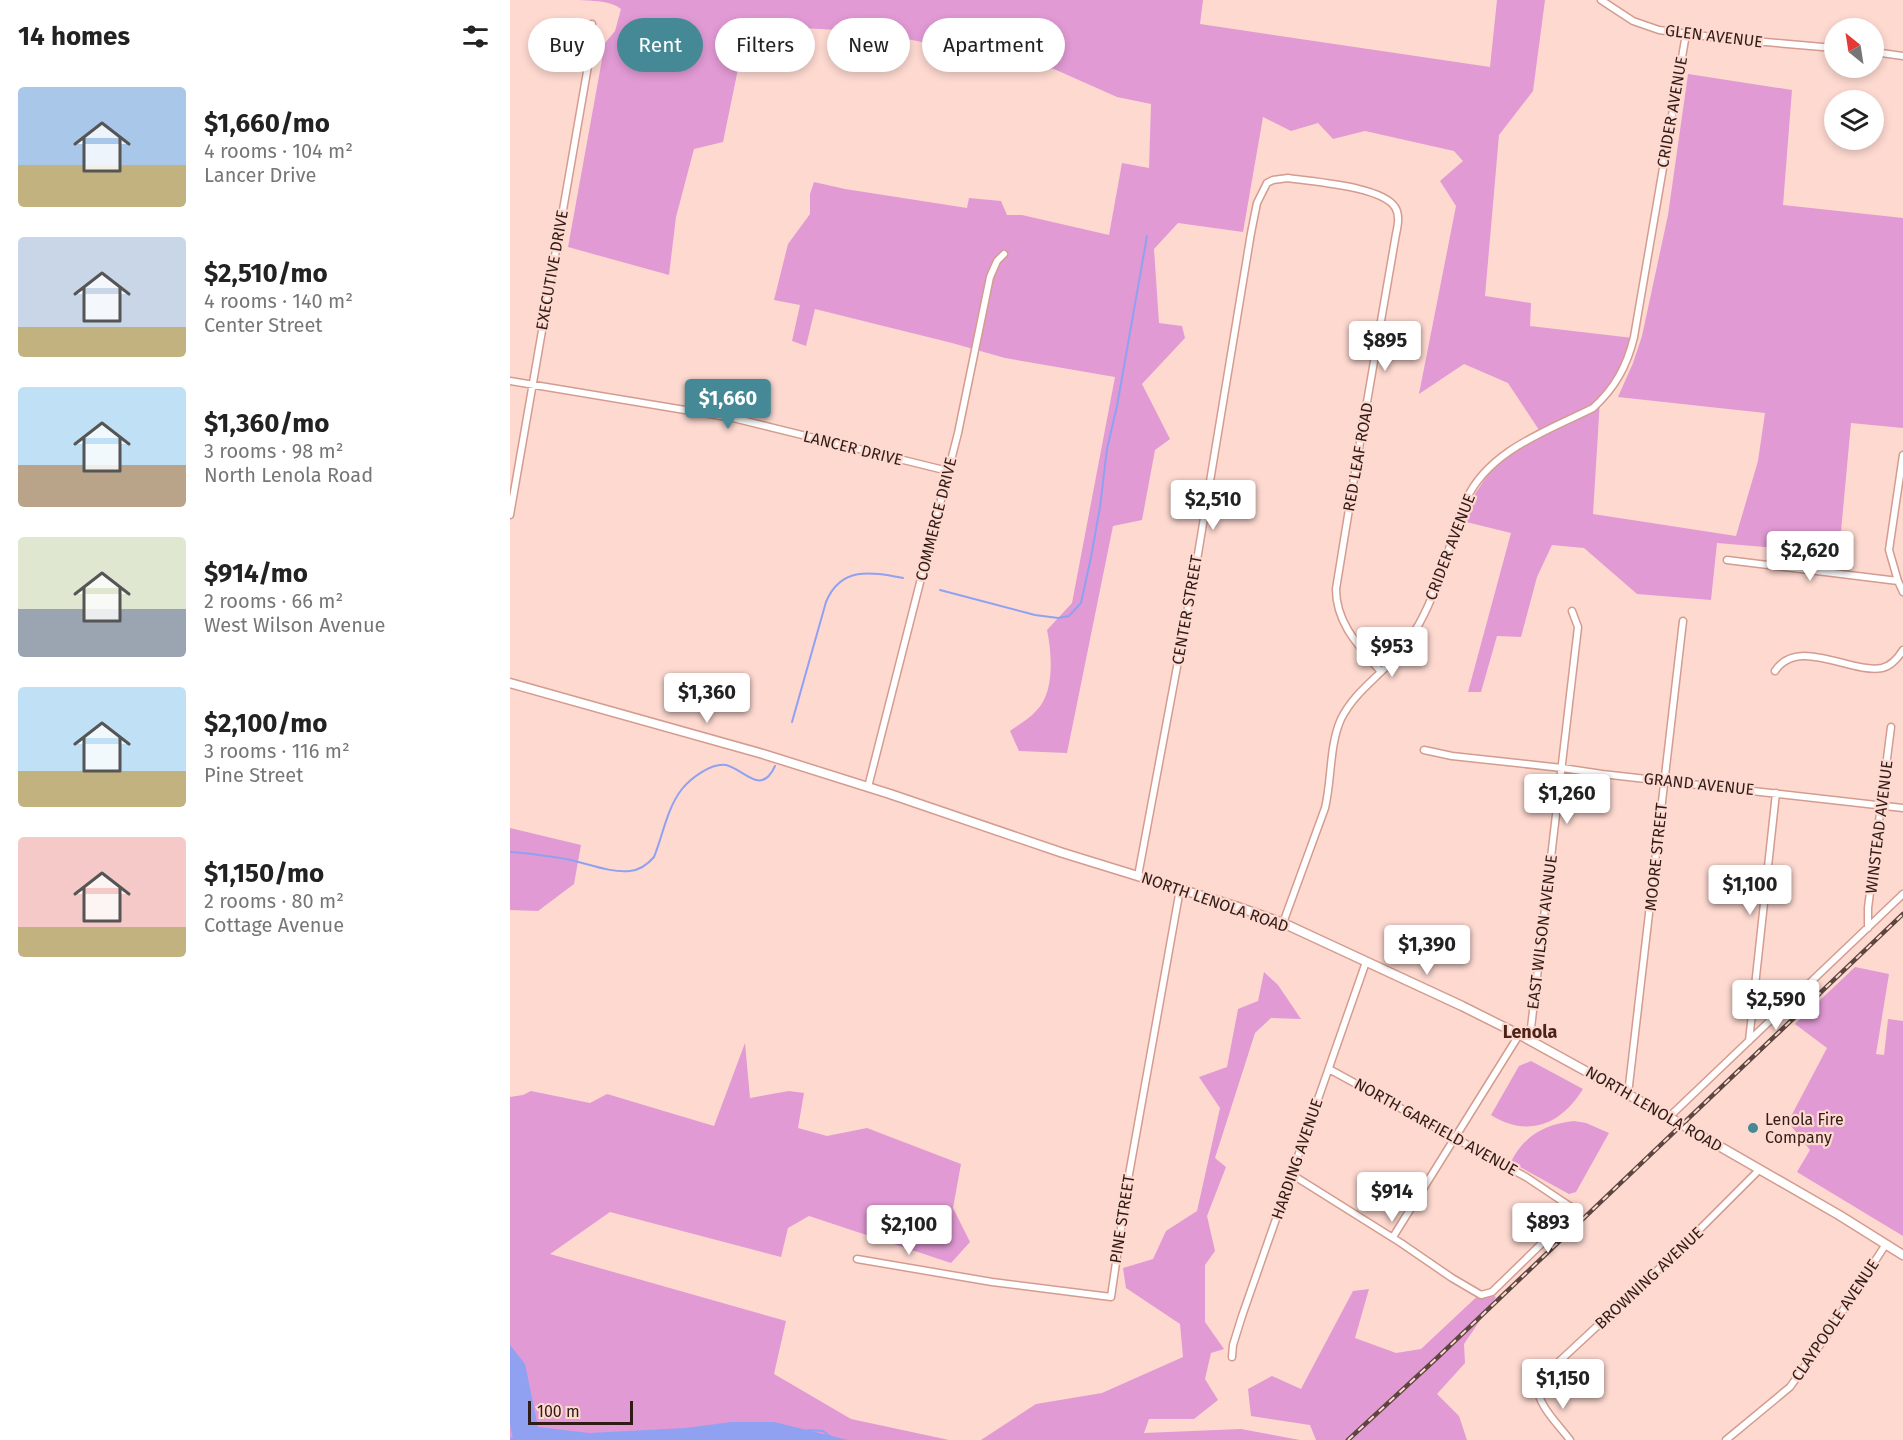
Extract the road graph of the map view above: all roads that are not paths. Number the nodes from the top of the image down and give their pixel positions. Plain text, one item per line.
1 (1601, 0) edge
2 (1686, 34) junction
3 (1824, 47) edge
4 (1884, 53) edge
5 (1903, 56) edge
6 (587, 72) edge
7 (1280, 179) joint
8 (1004, 254) dead end
9 (510, 381) edge
10 (532, 384) junction
11 (1903, 454) edge
12 (948, 471) junction
13 (510, 515) edge
14 (1727, 560) dead end
15 (1898, 581) junction
16 (1903, 592) edge
17 (1572, 611) dead end
18 (1683, 621) dead end
19 (1903, 650) edge
20 (1775, 671) dead end
21 (1381, 672) junction
22 (510, 683) edge
23 (1892, 727) dead end
24 (1424, 750) dead end
25 (1562, 768) junction
26 (1664, 780) junction
27 (868, 787) junction
28 (1776, 793) junction
29 (1881, 805) junction
30 (1903, 808) edge
31 (1138, 876) junction
32 (1180, 889) junction
33 (1903, 894) edge
34 (1283, 923) junction
35 (1868, 928) junction
36 (1366, 962) junction
37 (1523, 1037) junction
38 (1749, 1041) junction
39 (1329, 1069) junction
40 (1628, 1094) junction
41 (1669, 1117) junction
42 (1453, 1138) junction
43 (1760, 1170) junction
44 (1291, 1174) junction
45 (1393, 1237) junction
46 (1886, 1244) junction
47 (1903, 1255) edge
48 (857, 1259) dead end
49 (1232, 1357) dead end
50 (1570, 1440) edge
51 (1726, 1440) edge

1 - 2 street, GLEN AVENUE
2 - 3 street, GLEN AVENUE
2 - 21 street, CRIDER AVENUE
4 - 5 street
6 - 10 street, EXECUTIVE DRIVE
7 - 21 street, RED LEAF ROAD
7 - 31 street, CENTER STREET
8 - 12 street, COMMERCE DRIVE
9 - 10 street, LANCER DRIVE
10 - 12 street, LANCER DRIVE
10 - 13 street, EXECUTIVE DRIVE
11 - 15 street
12 - 27 street, COMMERCE DRIVE
14 - 15 street
15 - 16 street
17 - 25 street, EAST WILSON AVENUE
18 - 26 street, MOORE STREET
19 - 20 street
21 - 34 street, CRIDER AVENUE
22 - 27 main road, NORTH LENOLA ROAD
23 - 29 street, WINSTEAD AVENUE
24 - 25 street, GRAND AVENUE
25 - 26 street, GRAND AVENUE
25 - 37 street, EAST WILSON AVENUE
26 - 28 street, GRAND AVENUE
26 - 40 street, MOORE STREET
27 - 31 main road, NORTH LENOLA ROAD
28 - 29 street, GRAND AVENUE
28 - 38 street
29 - 30 street, GRAND AVENUE
29 - 35 street, WINSTEAD AVENUE
31 - 32 main road, NORTH LENOLA ROAD
32 - 34 main road, NORTH LENOLA ROAD
32 - 48 street, PINE STREET
33 - 35 street
34 - 36 main road, NORTH LENOLA ROAD
35 - 38 street
36 - 37 main road, NORTH LENOLA ROAD
36 - 39 street, HARDING AVENUE
37 - 40 main road, NORTH LENOLA ROAD
37 - 42 street
38 - 41 street
39 - 42 street, NORTH GARFIELD AVENUE
39 - 44 street, HARDING AVENUE
40 - 41 main road, NORTH LENOLA ROAD
41 - 43 main road, NORTH LENOLA ROAD
42 - 45 street
42 - 45 street, NORTH GARFIELD AVENUE
43 - 46 main road, NORTH LENOLA ROAD
43 - 50 street, BROWNING AVENUE
44 - 45 street
44 - 49 street, HARDING AVENUE
46 - 47 main road, NORTH LENOLA ROAD
46 - 51 street, CLAYPOOLE AVENUE

